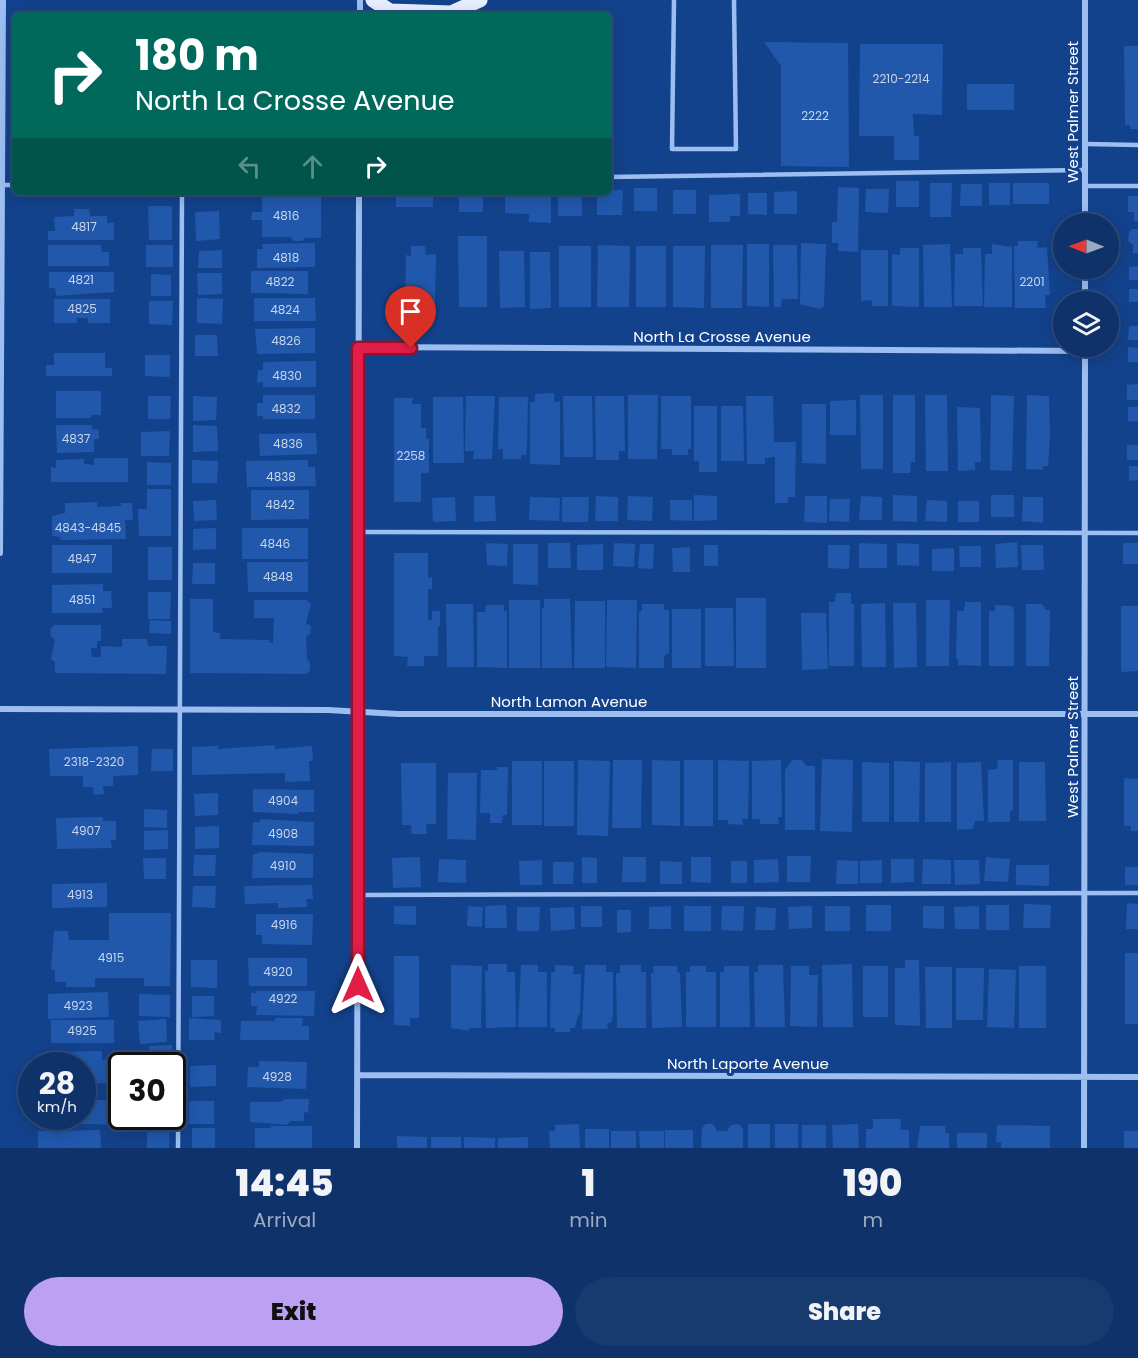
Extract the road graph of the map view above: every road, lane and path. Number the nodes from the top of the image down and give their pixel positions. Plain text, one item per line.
1 (3, 0) edge
2 (373, 0) edge
3 (480, 0) edge
4 (674, 0) edge
5 (734, 0) edge
6 (1086, 0) edge
7 (420, 12) edge
8 (453, 12) edge
9 (1086, 144) junction
10 (1138, 145) edge
11 (1086, 170) junction
12 (612, 177) edge
13 (1, 185) edge
14 (1085, 186) junction
15 (1138, 186) edge
16 (182, 195) edge
17 (359, 195) edge
18 (1085, 213) edge
19 (358, 348) junction
20 (1053, 349) edge
21 (1085, 357) edge
22 (360, 532) junction
23 (1085, 534) junction
24 (1138, 534) edge
25 (0, 553) edge
26 (0, 709) edge
27 (180, 709) junction
28 (359, 711) junction
29 (1085, 714) junction
30 (1138, 714) edge
31 (1085, 893) junction
32 (1138, 893) edge
33 (359, 895) junction
34 (358, 1075) junction
35 (1085, 1076) junction
36 (1138, 1077) edge
37 (178, 1148) edge
38 (357, 1148) edge
39 (1084, 1148) edge

1 - 13 street
2 - 7 main road
3 - 8 main road
4 - 5 lane
6 - 9 street, West Palmer Street
9 - 10 lane
9 - 11 street, West Palmer Street
11 - 12 lane
11 - 14 street, West Palmer Street
13 - 25 street
14 - 15 lane
14 - 18 street, West Palmer Street
16 - 27 lane
17 - 19 street
19 - 20 street, North La Crosse Avenue
19 - 22 street
21 - 23 street, West Palmer Street
22 - 23 lane
22 - 28 street
23 - 24 lane
23 - 29 street, West Palmer Street
26 - 27 street, North Lamon Avenue
27 - 28 street, North Lamon Avenue
27 - 37 lane
28 - 29 street, North Lamon Avenue
28 - 33 street
29 - 30 street, North Lamon Avenue
29 - 31 street, West Palmer Street
31 - 32 lane
31 - 33 lane
31 - 35 street, West Palmer Street
33 - 34 street
34 - 35 street, North Laporte Avenue
34 - 38 street
35 - 36 street, North Laporte Avenue
35 - 39 street, West Palmer Street

